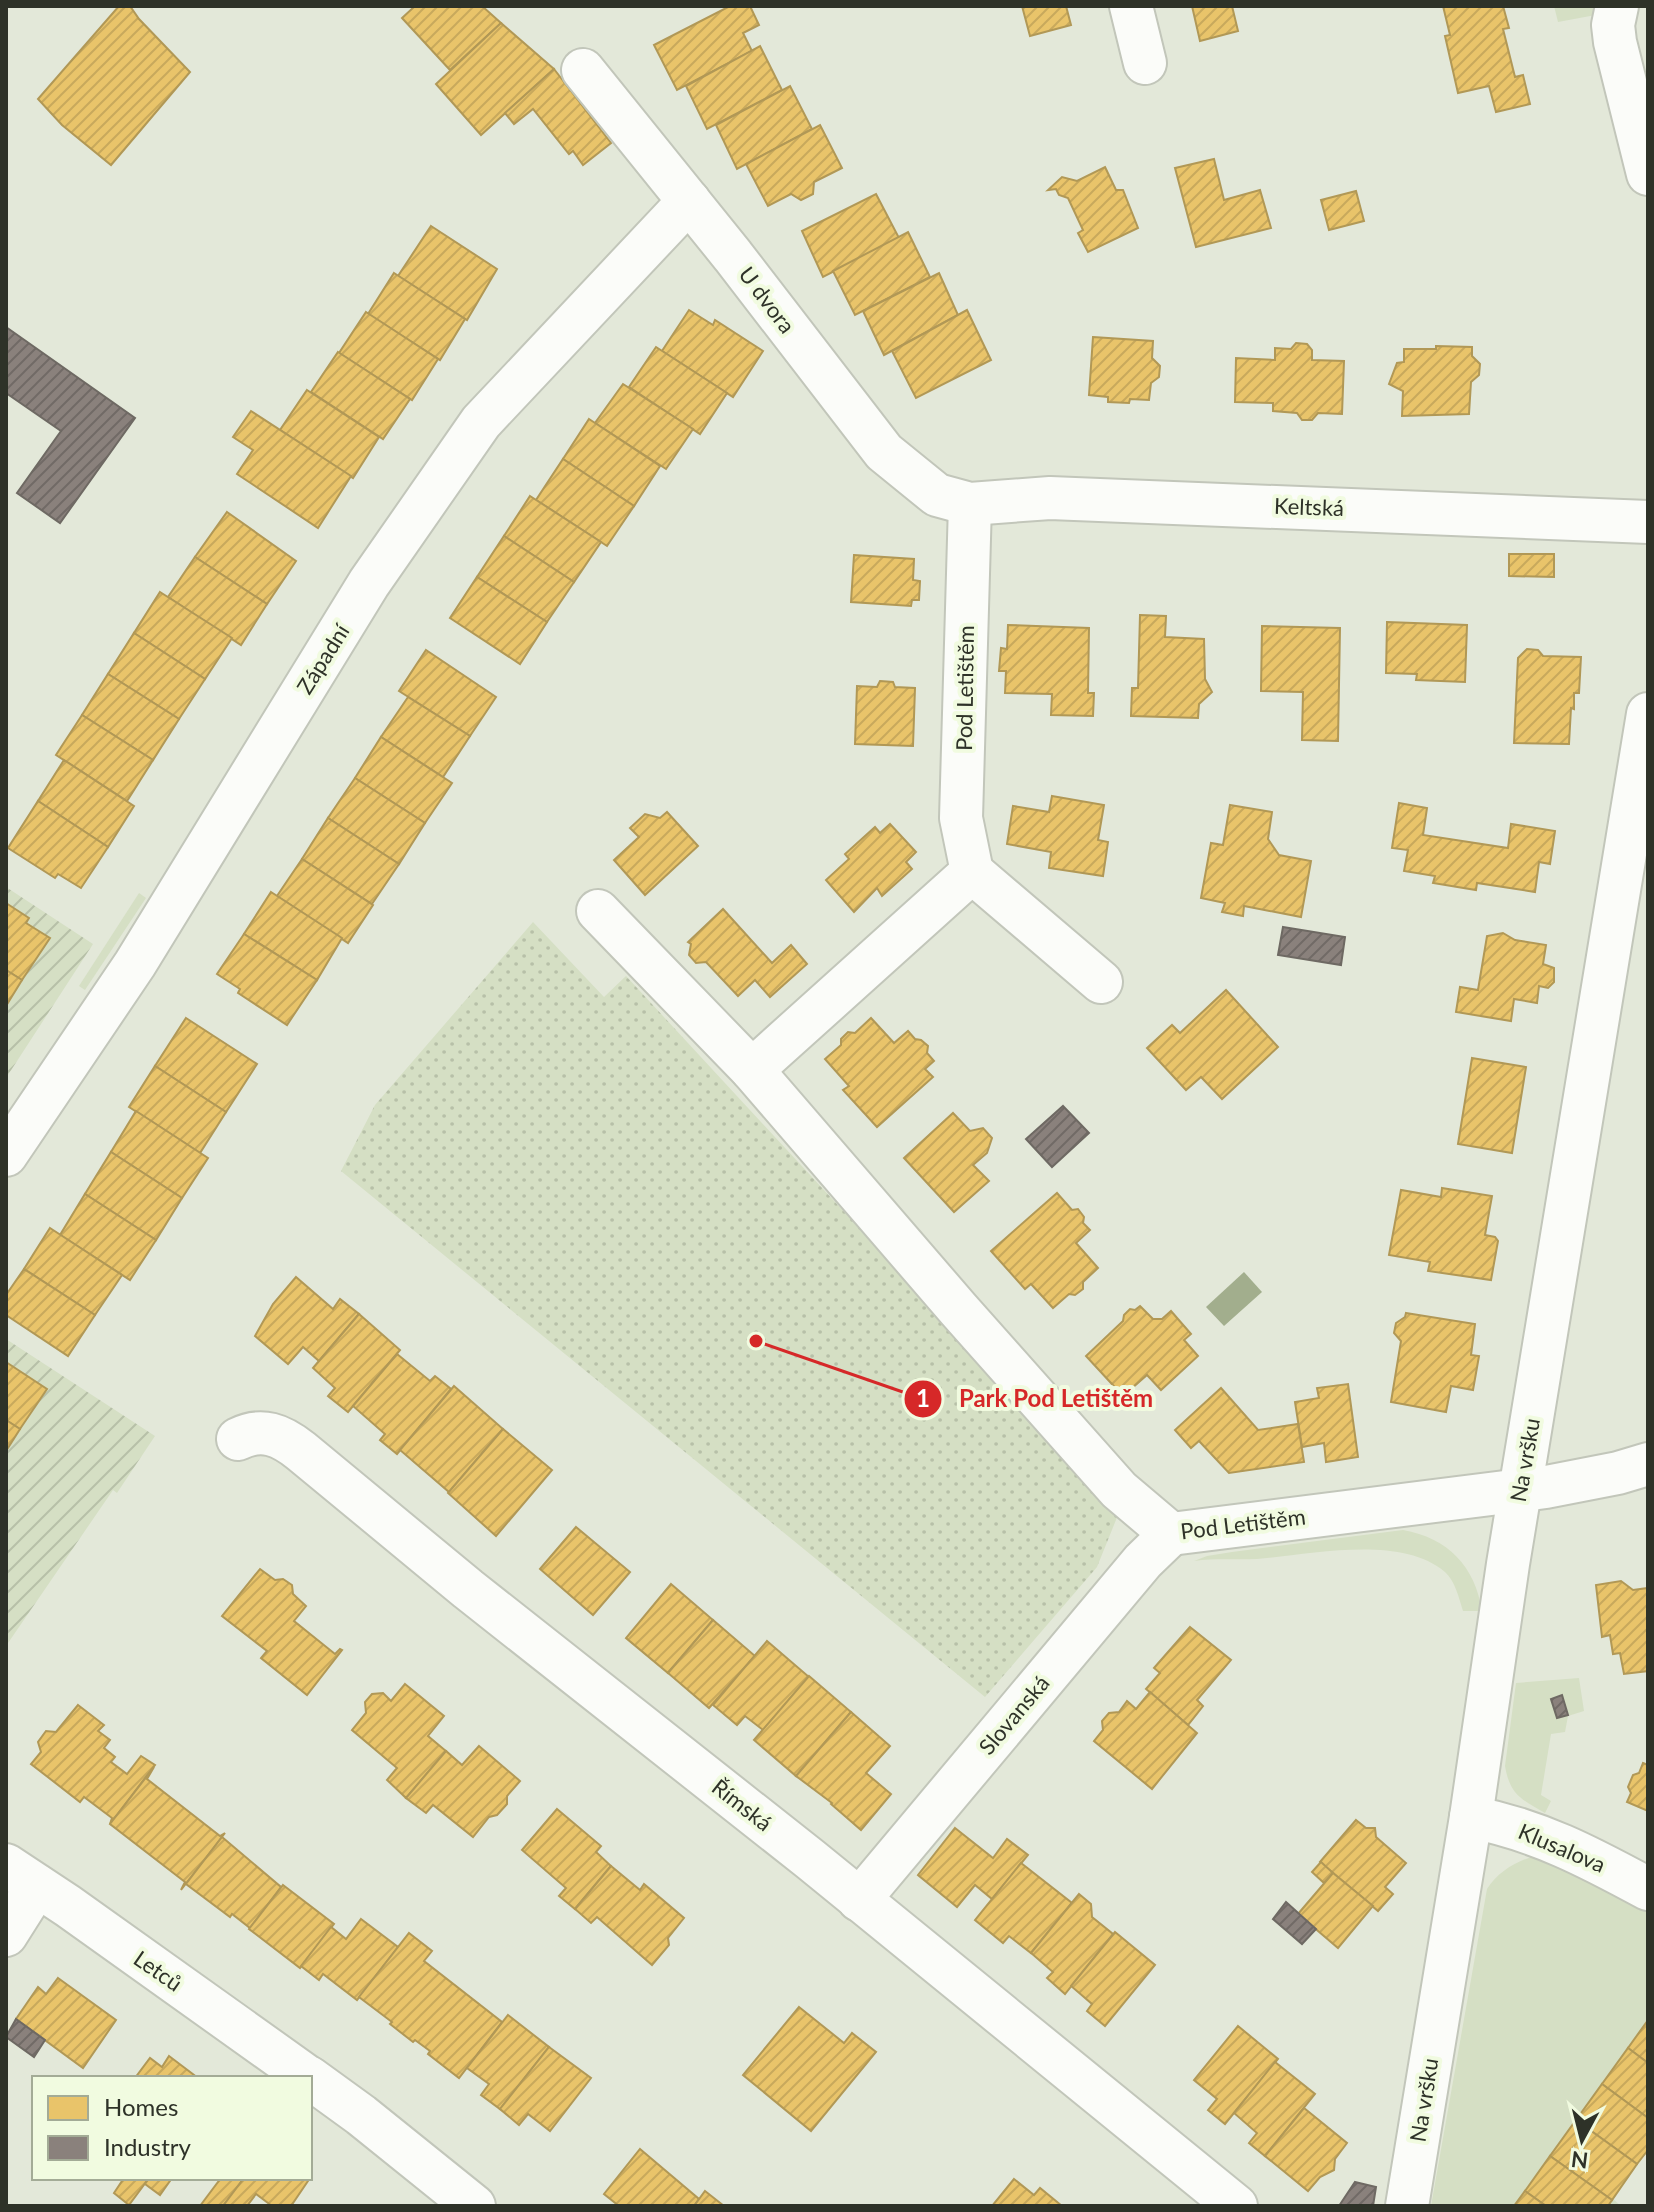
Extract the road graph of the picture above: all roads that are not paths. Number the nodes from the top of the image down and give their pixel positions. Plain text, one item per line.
1 (1131, 6) edge
2 (1617, 6) edge
3 (1145, 63) dead end
4 (583, 70) dead end
5 (1648, 174) edge
6 (689, 201) junction
7 (970, 504) junction
8 (1648, 522) edge
9 (1648, 714) edge
10 (972, 872) junction
11 (598, 911) dead end
12 (1101, 982) dead end
13 (752, 1070) junction
14 (6, 1155) edge
15 (238, 1439) dead end
16 (1648, 1464) edge
17 (1520, 1491) junction
18 (1171, 1534) junction
19 (1471, 1817) junction
20 (22, 1876) edge
21 (1648, 1889) edge
22 (859, 1900) junction
23 (6, 1935) edge
24 (307, 2076) edge
25 (312, 2079) edge
26 (474, 2206) edge
27 (1236, 2206) edge
28 (1407, 2206) edge

1 - 3 street
2 - 5 street
4 - 6 street, U dvora
6 - 7 street, U dvora
6 - 14 street, Západní
7 - 8 street, Keltská
7 - 10 street, Pod Letištěm
9 - 17 street, Na vršku
10 - 12 street
10 - 13 street
11 - 13 street, Pod Letištěm
13 - 18 street, Pod Letištěm
15 - 22 street, Římská
16 - 17 street, Pod Letištěm
17 - 18 street, Pod Letištěm
17 - 19 street, Na vršku
18 - 22 street, Slovanská
19 - 21 street, Klusalova
19 - 28 street, Na vršku
20 - 23 street
20 - 24 street, Letců
22 - 27 street, Římská
25 - 26 street, Letců

